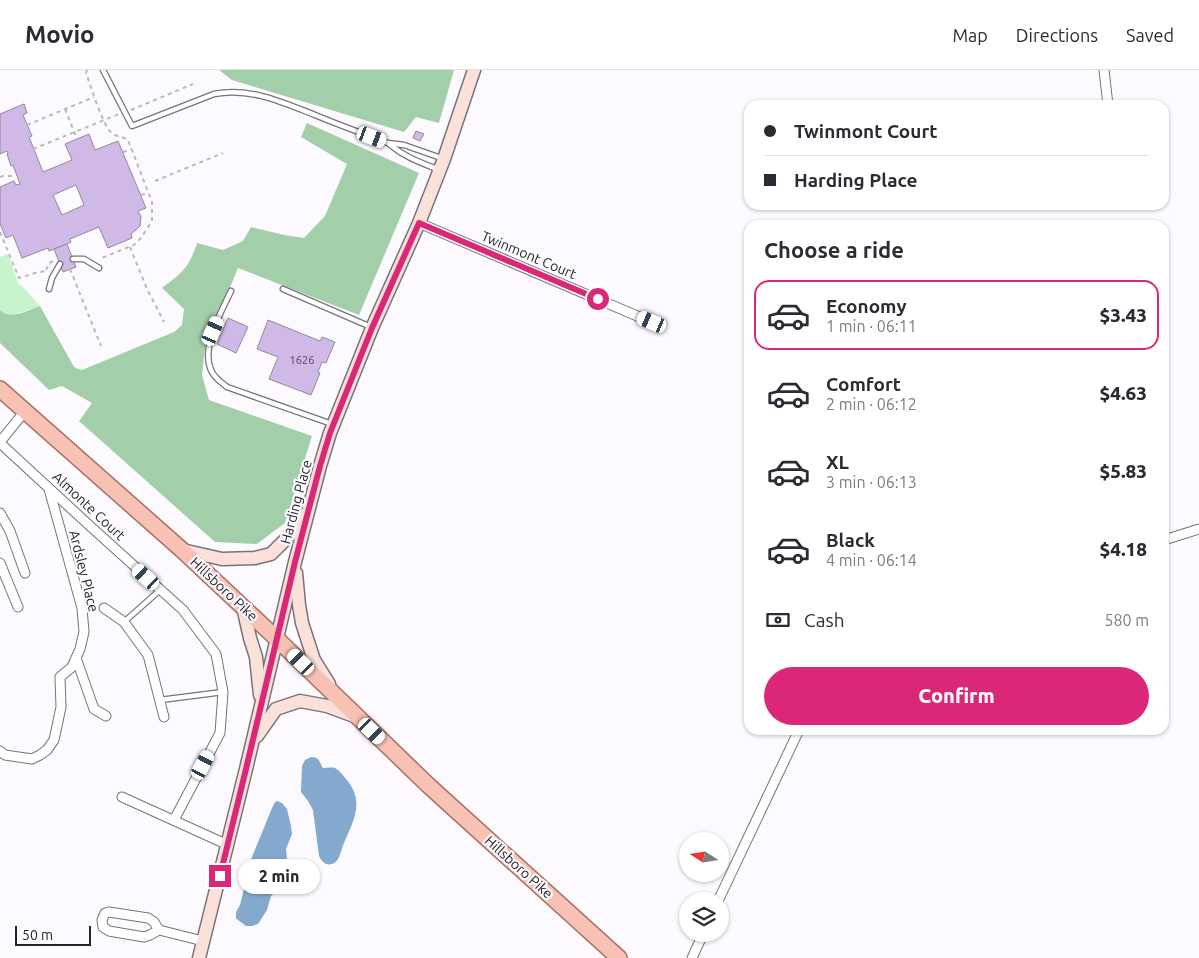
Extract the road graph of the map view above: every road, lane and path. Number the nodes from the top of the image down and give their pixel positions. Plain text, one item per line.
1 (87, 70) edge
2 (103, 70) edge
3 (474, 70) edge
4 (1104, 70) edge
5 (193, 84) dead end
6 (94, 97) junction
7 (1107, 100) edge
8 (65, 109) junction
9 (124, 112) junction
10 (104, 121) junction
11 (27, 124) dead end
12 (75, 132) junction
13 (77, 139) dead end
14 (388, 143) junction
15 (33, 149) dead end
16 (132, 149) junction
17 (123, 152) dead end
18 (223, 153) dead end
19 (442, 164) junction
20 (15, 176) dead end
21 (0, 177) edge
22 (154, 181) dead end
23 (149, 192) junction
24 (141, 196) dead end
25 (419, 223) junction
26 (0, 232) edge
27 (130, 247) junction
28 (93, 257) dead end
29 (73, 259) dead end
30 (60, 264) dead end
31 (99, 268) dead end
32 (70, 270) dead end
33 (46, 271) dead end
34 (49, 289) dead end
35 (283, 289) dead end
36 (231, 291) dead end
37 (164, 322) dead end
38 (656, 324) dead end
39 (372, 328) junction
40 (101, 346) dead end
41 (0, 389) edge
42 (25, 411) junction
43 (333, 424) junction
44 (0, 442) edge
45 (48, 488) junction
46 (311, 504) junction
47 (0, 513) edge
48 (1199, 529) edge
49 (1169, 538) edge
50 (182, 550) junction
51 (295, 562) junction
52 (0, 563) edge
53 (25, 573) dead end
54 (160, 589) junction
55 (18, 607) dead end
56 (243, 607) junction
57 (104, 608) dead end
58 (124, 622) junction
59 (277, 639) junction
60 (76, 658) junction
61 (223, 692) junction
62 (337, 697) junction
63 (160, 700) junction
64 (261, 706) junction
65 (106, 716) dead end
66 (164, 717) dead end
67 (359, 718) junction
68 (796, 735) edge
69 (253, 742) junction
70 (0, 751) edge
71 (122, 797) dead end
72 (174, 820) junction
73 (228, 845) junction
74 (722, 892) edge
75 (159, 930) junction
76 (203, 941) junction
77 (699, 942) edge
78 (199, 958) edge
79 (618, 958) edge
80 (692, 958) edge

1 - 6 path
2 - 9 lane
3 - 19 main road, Harding Place
4 - 7 street
5 - 9 path
6 - 8 path
6 - 10 path
8 - 11 path
8 - 12 path
9 - 10 path
9 - 14 lane
10 - 12 path
10 - 16 path
12 - 13 path
12 - 15 path
14 - 19 lane
14 - 19 lane
16 - 17 path
16 - 23 path
18 - 22 path
19 - 25 main road, Harding Place
20 - 21 path
23 - 24 path
23 - 27 path
25 - 38 street, Twinmont Court
25 - 39 main road, Harding Place
26 - 33 path
27 - 28 path
27 - 37 path
29 - 31 lane
30 - 34 lane
32 - 40 path
35 - 39 lane
36 - 43 lane
39 - 43 main road, Harding Place
41 - 42 main road, Hillsboro Pike
42 - 44 street
42 - 50 main road, Hillsboro Pike
43 - 46 main road, Harding Place
44 - 45 street, Almonte Court
45 - 54 street, Almonte Court
45 - 60 street, Ardsley Place
46 - 50 main road
46 - 51 main road, Harding Place
47 - 53 street
48 - 49 street
50 - 56 main road, Hillsboro Pike
51 - 59 main road, Harding Place
51 - 62 main road
52 - 55 street
54 - 58 lane
54 - 61 street, Almonte Court
56 - 59 main road, Hillsboro Pike
56 - 64 main road
57 - 58 street
58 - 63 street
59 - 62 main road, Hillsboro Pike
59 - 64 main road, Harding Place
60 - 65 street
60 - 70 street, Ardsley Place
61 - 63 lane
61 - 72 street, Almonte Court
62 - 67 main road, Hillsboro Pike
63 - 66 street
64 - 69 main road, Harding Place
67 - 69 main road
67 - 79 main road, Hillsboro Pike
68 - 74 street
69 - 73 main road, Harding Place
71 - 72 street
72 - 73 street
73 - 76 main road, Harding Place
75 - 75 street
75 - 76 street
76 - 78 main road, Harding Place
77 - 80 street

